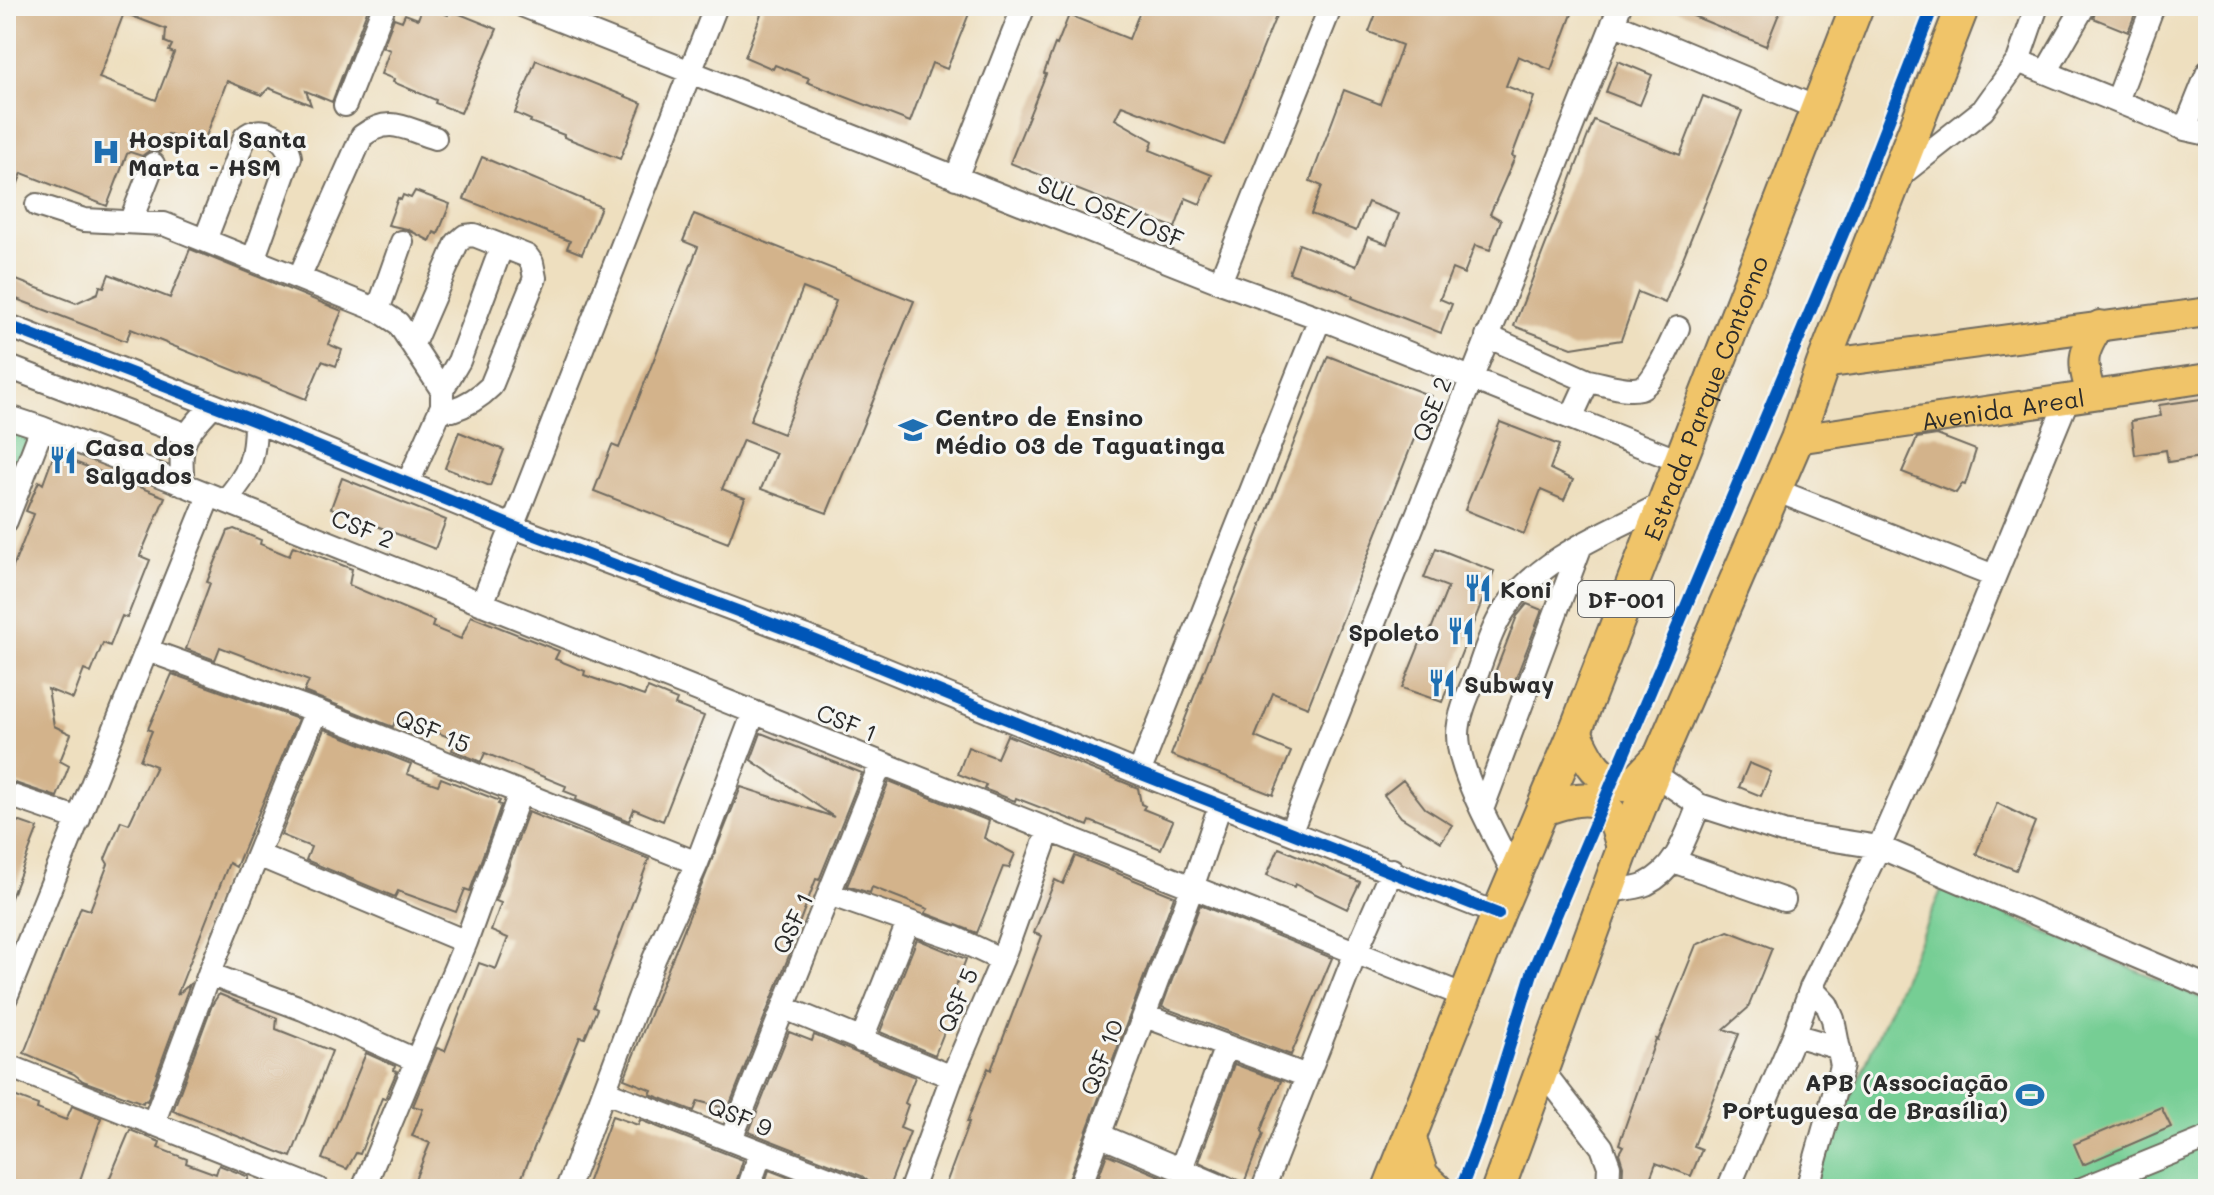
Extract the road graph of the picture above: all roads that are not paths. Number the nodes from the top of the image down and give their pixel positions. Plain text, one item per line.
1 (384, 6) edge
2 (524, 6) edge
3 (716, 6) edge
4 (1024, 6) edge
5 (1331, 6) edge
6 (1857, 6) edge
7 (1963, 6) edge
8 (2037, 6) edge
9 (2084, 6) edge
10 (2153, 6) edge
11 (1616, 15) edge
12 (2018, 61) junction
13 (690, 72) junction
14 (2046, 72) junction
15 (2208, 72) edge
16 (2117, 101) junction
17 (345, 105) dead end
18 (1819, 109) junction
19 (2185, 129) junction
20 (2208, 134) edge
21 (435, 138) dead end
22 (153, 164) dead end
23 (956, 178) junction
24 (1894, 180) junction
25 (37, 205) dead end
26 (131, 220) junction
27 (205, 240) junction
28 (402, 242) dead end
29 (502, 246) junction
30 (253, 260) junction
31 (299, 278) junction
32 (1220, 282) junction
33 (378, 310) junction
34 (2208, 312) edge
35 (1320, 318) junction
36 (6, 325) edge
37 (2100, 325) junction
38 (1678, 328) dead end
39 (1487, 336) junction
40 (413, 344) junction
41 (1823, 364) junction
42 (6, 366) edge
43 (2208, 378) edge
44 (1470, 380) junction
45 (1588, 381) junction
46 (2080, 396) junction
47 (445, 402) junction
48 (212, 406) junction
49 (6, 416) edge
50 (1571, 418) junction
51 (255, 421) junction
52 (42, 428) junction
53 (187, 435) junction
54 (1797, 439) junction
55 (1679, 461) junction
56 (183, 485) junction
57 (413, 486) junction
58 (1775, 490) junction
59 (217, 498) junction
60 (1662, 504) junction
61 (6, 521) edge
62 (514, 527) junction
63 (1580, 548) junction
64 (1994, 576) junction
65 (482, 604) junction
66 (147, 650) junction
67 (316, 711) junction
68 (754, 712) junction
69 (1575, 732) junction
70 (881, 763) junction
71 (1656, 764) junction
72 (1139, 773) junction
73 (520, 793) junction
74 (6, 794) edge
75 (1220, 805) junction
76 (1699, 805) junction
77 (1483, 807) junction
78 (1544, 809) junction
79 (79, 819) junction
80 (1049, 830) junction
81 (1291, 831) junction
82 (1879, 847) junction
83 (1623, 849) junction
84 (258, 855) junction
85 (1673, 861) junction
86 (697, 863) junction
87 (1392, 870) junction
88 (1515, 877) junction
89 (1192, 888) junction
90 (1607, 891) junction
91 (829, 894) junction
92 (1784, 900) dead end
93 (1498, 914) junction
94 (908, 923) junction
95 (466, 942) junction
96 (1356, 952) junction
97 (1002, 960) junction
98 (209, 974) junction
99 (8, 984) edge
100 (2208, 987) edge
101 (1811, 988) junction
102 (1465, 996) junction
103 (785, 1008) junction
104 (1145, 1016) junction
105 (1794, 1035) junction
106 (861, 1041) junction
107 (1226, 1046) junction
108 (1839, 1048) junction
109 (415, 1060) junction
110 (6, 1065) edge
111 (1542, 1070) junction
112 (1307, 1076) junction
113 (952, 1077) junction
114 (604, 1091) junction
115 (153, 1124) junction
116 (1099, 1135) junction
117 (2208, 1138) edge
118 (731, 1139) junction
119 (1410, 1139) junction
120 (761, 1152) junction
121 (1181, 1169) junction
122 (318, 1189) edge
123 (363, 1189) edge
124 (567, 1189) edge
125 (748, 1189) edge
126 (857, 1189) edge
127 (911, 1189) edge
128 (1079, 1189) edge
129 (1227, 1189) edge
130 (1263, 1189) edge
131 (1389, 1189) edge
132 (1436, 1189) edge
133 (1498, 1189) edge
134 (1608, 1189) edge
135 (1728, 1189) edge
136 (1807, 1189) edge
137 (2082, 1189) edge

1 - 17 street
2 - 13 street, SUL OSE/OSF
3 - 13 street
4 - 23 street
5 - 32 street
6 - 18 highway, Estrada Parque Contorno / DF-001
7 - 24 highway
8 - 12 street
9 - 14 street
10 - 16 street
11 - 18 street
11 - 39 street, QSE 2
12 - 14 street
12 - 24 street
13 - 23 street, SUL OSE/OSF
13 - 62 street
14 - 16 street
15 - 19 street
16 - 19 street
18 - 55 highway, Estrada Parque Contorno / DF-001
19 - 20 street
21 - 31 street
22 - 26 street
23 - 32 street, SUL OSE/OSF
24 - 41 highway
25 - 26 street
26 - 27 street
27 - 30 street
27 - 30 street
28 - 33 street
29 - 40 street
29 - 47 street
29 - 47 street
30 - 31 street
31 - 33 street
32 - 35 street, SUL OSE/OSF
33 - 40 street
34 - 37 main road
35 - 44 street, SUL OSE/OSF
35 - 72 street
36 - 48 street
37 - 41 main road
37 - 46 main road
38 - 45 street
39 - 44 street, QSE 2
39 - 45 street
40 - 47 street
41 - 54 highway
42 - 53 street
43 - 46 main road, Avenida Areal
44 - 50 street, SUL OSE/OSF
44 - 81 street, QSE 2
45 - 50 street
46 - 54 main road, Avenida Areal
46 - 64 street
47 - 57 street
48 - 51 street
48 - 53 street
49 - 52 street
50 - 55 street, SUL OSE/OSF
51 - 57 street
51 - 59 street
52 - 56 street
52 - 61 street
53 - 56 street
54 - 58 highway
55 - 60 highway, Estrada Parque Contorno / DF-001
56 - 59 street
57 - 62 street
58 - 64 street
58 - 71 highway
59 - 65 street, CSF 2
59 - 66 street
60 - 63 street
60 - 69 highway, Estrada Parque Contorno / DF-001
62 - 65 street
62 - 72 street
63 - 77 street
63 - 77 street
64 - 82 street
65 - 68 street, CSF 1
66 - 67 street, QSF 15
66 - 79 street
67 - 73 street, QSF 15
67 - 84 street
68 - 70 street, CSF 1
68 - 86 street
69 - 71 highway
69 - 78 highway, Estrada Parque Contorno / DF-001
70 - 80 street, CSF 1
70 - 91 street
71 - 76 street
71 - 83 highway
72 - 75 street
73 - 86 street, QSF 15
73 - 95 street
74 - 79 street
75 - 81 street
75 - 89 street
76 - 82 street
76 - 85 street
77 - 88 street
78 - 83 highway
78 - 88 highway, Estrada Parque Contorno / DF-001
79 - 99 street
80 - 89 street, CSF 1
80 - 97 street, QSF 5
81 - 87 street
82 - 100 street
82 - 101 street
83 - 90 highway
84 - 95 street
84 - 98 street
85 - 90 street
85 - 92 street
86 - 114 street
87 - 93 street
87 - 96 street
88 - 93 highway, Estrada Parque Contorno / DF-001
89 - 96 street, CSF 1
89 - 104 street
90 - 111 highway
91 - 94 street, QSF 1
91 - 103 street, QSF 1
93 - 102 highway, Estrada Parque Contorno / DF-001
94 - 97 street, QSF 1
94 - 106 street
95 - 109 street
96 - 102 street, CSF 1
96 - 112 street
97 - 113 street, QSF 5
98 - 109 street
98 - 115 street
101 - 105 street
101 - 108 street
102 - 119 highway, Estrada Parque Contorno / DF-001
103 - 106 street
103 - 118 street, QSF 1
104 - 107 street, QSF 10
104 - 116 street, QSF 10
105 - 108 street
105 - 135 street
106 - 113 street
107 - 112 street, QSF 10
107 - 121 street
108 - 136 street
109 - 123 street
110 - 115 street
111 - 133 highway
111 - 134 street
112 - 130 street
113 - 127 street, QSF 5
114 - 118 street, QSF 9
114 - 124 street
115 - 122 street
116 - 121 street
116 - 128 street, QSF 10
117 - 137 street
118 - 120 street, QSF 9
119 - 131 highway, Estrada Parque Contorno / DF-001
119 - 132 highway
120 - 125 street
120 - 126 street, QSF 9
121 - 129 street

